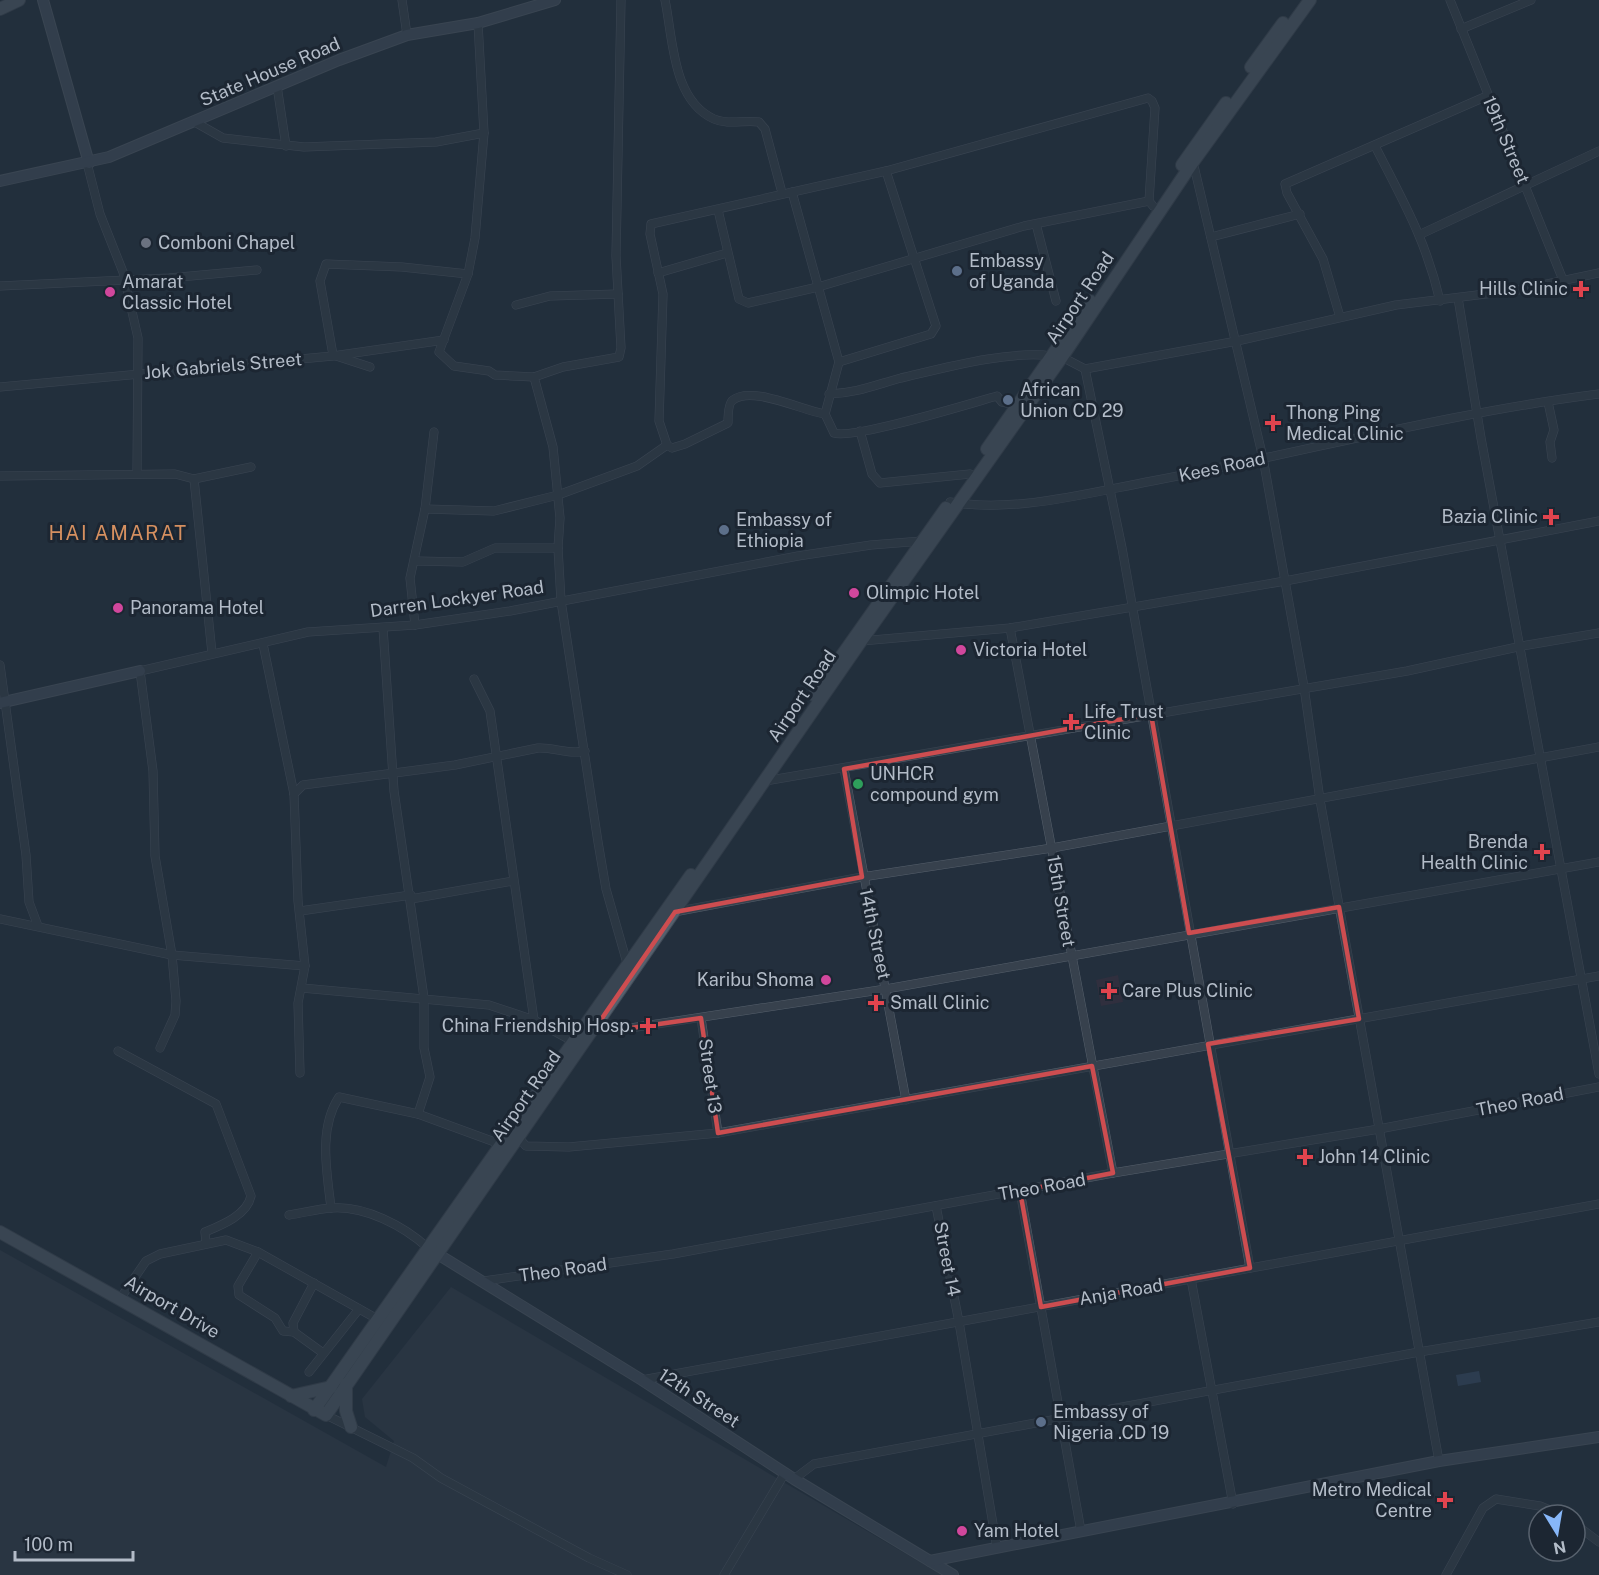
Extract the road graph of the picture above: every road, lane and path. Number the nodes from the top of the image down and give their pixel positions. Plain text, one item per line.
1 (19, 0) edge
2 (43, 0) edge
3 (402, 0) edge
4 (555, 0) edge
5 (621, 0) edge
6 (665, 0) edge
7 (1300, 0) edge
8 (1310, 0) edge
9 (1450, 0) edge
10 (1531, 0) edge
11 (0, 9) edge
12 (478, 23) junction
13 (1461, 29) junction
14 (407, 35) junction
15 (1267, 51) junction
16 (277, 86) junction
17 (1487, 96) junction
18 (193, 121) junction
19 (484, 133) junction
20 (286, 146) junction
21 (1375, 146) junction
22 (1599, 151) edge
23 (1193, 162) junction
24 (88, 163) junction
25 (886, 171) junction
26 (0, 181) edge
27 (1525, 187) junction
28 (781, 189) dead end
29 (792, 192) junction
30 (1151, 203) junction
31 (718, 210) junction
32 (1300, 214) junction
33 (1035, 224) junction
34 (1421, 234) junction
35 (1211, 237) junction
36 (728, 253) junction
37 (914, 258) junction
38 (257, 270) dead end
39 (658, 273) junction
40 (1599, 273) edge
41 (468, 274) junction
42 (124, 280) junction
43 (1563, 280) junction
44 (0, 286) edge
45 (818, 287) junction
46 (618, 294) junction
47 (1458, 298) junction
48 (1056, 301) dead end
49 (1440, 301) junction
50 (516, 305) dead end
51 (1340, 317) junction
52 (444, 340) junction
53 (1237, 341) junction
54 (1057, 356) junction
55 (839, 362) junction
56 (370, 368) dead end
57 (1085, 369) junction
58 (136, 373) junction
59 (534, 377) junction
60 (0, 387) edge
61 (829, 394) junction
62 (1599, 394) edge
63 (1548, 402) junction
64 (1017, 405) junction
65 (825, 414) junction
66 (1478, 414) junction
67 (860, 431) junction
68 (434, 432) dead end
69 (667, 445) junction
70 (1263, 458) junction
71 (1552, 458) dead end
72 (251, 467) dead end
73 (137, 474) junction
74 (970, 474) junction
75 (0, 476) edge
76 (194, 479) junction
77 (1111, 489) junction
78 (558, 495) junction
79 (954, 503) junction
80 (425, 509) junction
81 (1599, 521) edge
82 (1501, 538) junction
83 (922, 541) junction
84 (558, 548) junction
85 (416, 561) junction
86 (1285, 581) junction
87 (561, 601) junction
88 (1132, 608) junction
89 (415, 625) junction
90 (383, 628) junction
91 (1010, 628) junction
92 (1599, 633) edge
93 (856, 641) junction
94 (263, 644) dead end
95 (1522, 646) junction
96 (212, 653) junction
97 (0, 665) edge
98 (140, 671) junction
99 (474, 679) dead end
100 (1304, 687) junction
101 (3, 703) edge
102 (1151, 714) junction
103 (1032, 735) junction
104 (1599, 747) edge
105 (585, 751) junction
106 (1540, 756) junction
107 (495, 757) junction
108 (844, 769) junction
109 (393, 774) junction
110 (765, 782) junction
111 (294, 794) junction
112 (1320, 800) junction
113 (1171, 825) junction
114 (1052, 848) junction
115 (1599, 862) edge
116 (1562, 869) junction
117 (862, 877) junction
118 (513, 881) junction
119 (411, 897) junction
120 (1339, 907) junction
121 (671, 910) junction
122 (300, 911) junction
123 (0, 919) edge
124 (38, 926) junction
125 (1189, 933) junction
126 (172, 955) junction
127 (1071, 957) junction
128 (627, 963) junction
129 (305, 966) junction
130 (1599, 976) edge
131 (1581, 980) junction
132 (302, 988) junction
133 (886, 989) junction
134 (424, 998) junction
135 (701, 1018) junction
136 (1359, 1019) junction
137 (534, 1020) junction
138 (598, 1024) junction
139 (574, 1042) junction
140 (1208, 1044) junction
141 (160, 1048) dead end
142 (118, 1051) dead end
143 (1092, 1065) junction
144 (300, 1073) dead end
145 (1599, 1074) edge
146 (1599, 1087) edge
147 (906, 1100) junction
148 (418, 1114) junction
149 (1379, 1129) junction
150 (718, 1133) junction
151 (518, 1137) junction
152 (500, 1144) junction
153 (1230, 1153) junction
154 (1113, 1173) junction
155 (1020, 1191) junction
156 (1599, 1204) edge
157 (936, 1206) junction
158 (331, 1208) junction
159 (289, 1215) dead end
160 (0, 1232) edge
161 (1401, 1240) junction
162 (206, 1243) junction
163 (433, 1251) junction
164 (258, 1252) junction
165 (1250, 1268) junction
166 (1191, 1279) junction
167 (484, 1281) junction
168 (314, 1283) junction
169 (120, 1299) junction
170 (1041, 1307) junction
171 (359, 1309) junction
172 (379, 1320) junction
173 (959, 1322) junction
174 (1599, 1322) edge
175 (294, 1332) junction
176 (1419, 1352) junction
177 (323, 1353) junction
178 (309, 1372) dead end
179 (642, 1380) junction
180 (346, 1384) junction
181 (331, 1387) junction
182 (1212, 1390) junction
183 (291, 1396) junction
184 (314, 1410) junction
185 (326, 1414) junction
186 (1062, 1418) junction
187 (351, 1427) junction
188 (978, 1434) junction
189 (1599, 1437) edge
190 (1439, 1461) junction
191 (790, 1476) junction
192 (1233, 1503) junction
193 (1527, 1504) edge
194 (1081, 1531) junction
195 (997, 1548) junction
196 (930, 1561) junction
197 (627, 1575) edge
198 (724, 1575) edge
199 (953, 1575) edge
200 (1446, 1575) edge

1 - 11 main road
2 - 24 street
3 - 14 street
4 - 12 street, State House Road
5 - 46 street
6 - 28 street
7 - 15 main road, Airport Road
8 - 15 main road, Airport Road
9 - 13 street, 19th Street
10 - 13 street
12 - 14 street, State House Road
12 - 19 street
13 - 17 street, 19th Street
14 - 16 street, State House Road
15 - 23 main road, Airport Road
15 - 30 main road, Airport Road
16 - 18 street, State House Road
16 - 20 street
17 - 21 street
17 - 27 street, 19th Street
18 - 20 street
18 - 24 street, State House Road
19 - 20 street
19 - 41 street
21 - 32 street
21 - 34 street
22 - 27 street
23 - 35 street
23 - 54 main road, Airport Road
24 - 26 street, State House Road
24 - 42 street
25 - 29 street
25 - 30 street
25 - 37 street
27 - 34 street
27 - 43 street, 19th Street
29 - 31 street
29 - 45 street
30 - 33 street
30 - 54 main road, Airport Road
31 - 36 street
31 - 39 street
32 - 35 street
32 - 51 street
33 - 37 street
33 - 48 street
34 - 49 street
35 - 53 street
36 - 39 street
36 - 45 street
37 - 45 street
37 - 55 street
38 - 42 street
39 - 69 street
40 - 43 street
41 - 52 street
41 - 56 street
42 - 44 street
42 - 58 street
43 - 47 street
45 - 55 street
46 - 50 street
46 - 59 street
47 - 49 street
47 - 66 street
49 - 51 street
51 - 53 street
52 - 58 street, Jok Gabriels Street
52 - 59 street
53 - 57 street
53 - 70 street
54 - 57 street
54 - 61 street
54 - 64 main road, Airport Road
54 - 79 main road, Airport Road
55 - 61 street
57 - 77 street
58 - 60 street, Jok Gabriels Street
58 - 73 street
59 - 78 street
61 - 65 street
62 - 63 street, Kees Road
63 - 66 street, Kees Road
63 - 71 street
64 - 67 street
64 - 74 main road, Airport Road
65 - 67 street
65 - 69 street
66 - 70 street, Kees Road
66 - 82 street
67 - 74 street
68 - 80 street
69 - 78 street
70 - 77 street, Kees Road
70 - 86 street
72 - 76 street
73 - 75 street
73 - 76 street
74 - 79 main road, Airport Road
76 - 96 street
77 - 79 street, Kees Road
77 - 88 street
78 - 80 street
78 - 84 street
79 - 83 main road, Airport Road
79 - 93 main road, Airport Road
80 - 85 street
81 - 82 street
82 - 86 street
82 - 95 street
83 - 87 street, Darren Lockyer Road
83 - 93 main road, Airport Road
84 - 85 street
84 - 87 street
85 - 89 street
86 - 88 street
86 - 100 street
87 - 89 street, Darren Lockyer Road
87 - 105 street
88 - 91 street
88 - 102 street
89 - 90 street, Darren Lockyer Road
90 - 96 street, Darren Lockyer Road
90 - 109 street
91 - 93 street
91 - 103 street, 15th Street
92 - 95 street
93 - 110 main road, Airport Road
93 - 121 main road, Airport Road
94 - 111 street
95 - 100 street
95 - 106 street
96 - 98 street, Darren Lockyer Road
97 - 101 street
98 - 101 street, Darren Lockyer Road
98 - 126 street
99 - 107 street
100 - 102 street
100 - 112 street
101 - 124 street
102 - 103 street
102 - 113 street
103 - 108 street
103 - 114 street, 15th Street
104 - 106 street
105 - 107 street
105 - 128 street
106 - 112 street
106 - 116 street
107 - 109 street
107 - 118 street
108 - 110 street
108 - 117 street, 14th Street
109 - 111 street
109 - 119 street
110 - 121 main road, Airport Road
111 - 122 street
112 - 113 street
112 - 120 street
113 - 114 street
113 - 125 street
114 - 117 street
114 - 127 street, 15th Street
115 - 116 street
116 - 120 street
116 - 131 street
117 - 121 street
117 - 133 street, 14th Street
118 - 119 street
118 - 137 street
119 - 122 street
119 - 134 street
120 - 125 street
120 - 136 street
121 - 128 main road, Airport Road
121 - 138 main road, Airport Road
122 - 129 street
123 - 124 street
124 - 126 street
125 - 127 street
125 - 140 street
126 - 129 street
126 - 141 street
127 - 133 street
127 - 143 street, 15th Street
128 - 139 main road, Airport Road
129 - 132 street
130 - 131 street
131 - 136 street
131 - 145 street
132 - 134 street
132 - 144 street
133 - 135 street
133 - 147 street, 14th Street
134 - 137 street
134 - 148 street
135 - 138 street
135 - 150 street, Street 13
136 - 140 street
136 - 149 street
137 - 139 street
138 - 151 main road, Airport Road
139 - 152 main road, Airport Road
140 - 143 street
140 - 153 street
142 - 162 street
143 - 147 street
143 - 154 street, 15th Street
146 - 149 street, Theo Road
147 - 150 street
148 - 152 street
148 - 158 street
149 - 153 street, Theo Road
149 - 161 street
150 - 151 street
151 - 163 main road, Airport Road
152 - 163 main road, Airport Road
153 - 154 street, Theo Road
153 - 165 street
154 - 155 street, Theo Road
155 - 157 street, Theo Road
155 - 170 street
156 - 161 street, Anja Road
157 - 167 street, Theo Road
157 - 173 street, Street 14
158 - 159 street
158 - 163 street
160 - 169 main road, Airport Drive
161 - 165 street, Anja Road
161 - 176 street
162 - 164 street
162 - 169 street
163 - 167 street, 12th Street
163 - 172 main road, Airport Road
163 - 180 main road, Airport Road
164 - 168 street
164 - 175 street
165 - 166 street, Anja Road
166 - 170 street, Anja Road
166 - 182 street
167 - 179 street, 12th Street
168 - 171 street
168 - 175 street
169 - 183 main road, Airport Drive
170 - 173 street, Anja Road
170 - 186 street
171 - 172 street
171 - 177 street
172 - 181 main road, Airport Road
173 - 179 street, Anja Road
173 - 188 street, Street 14
174 - 176 street
175 - 177 street
176 - 182 street
176 - 190 street
177 - 178 street
179 - 191 street, 12th Street
180 - 185 main road, Airport Road
180 - 187 main road
181 - 183 main road
181 - 184 main road, Airport Road
182 - 186 street
182 - 192 street
183 - 184 main road, Airport Drive
184 - 185 main road, Airport Drive
185 - 187 street
186 - 188 street
186 - 194 street
187 - 197 street
188 - 191 street
188 - 195 street, Street 14
189 - 190 street
190 - 192 street
191 - 196 street, 12th Street
191 - 198 street
192 - 194 street
193 - 200 street
194 - 195 street
195 - 196 street
196 - 199 street, 12th Street

